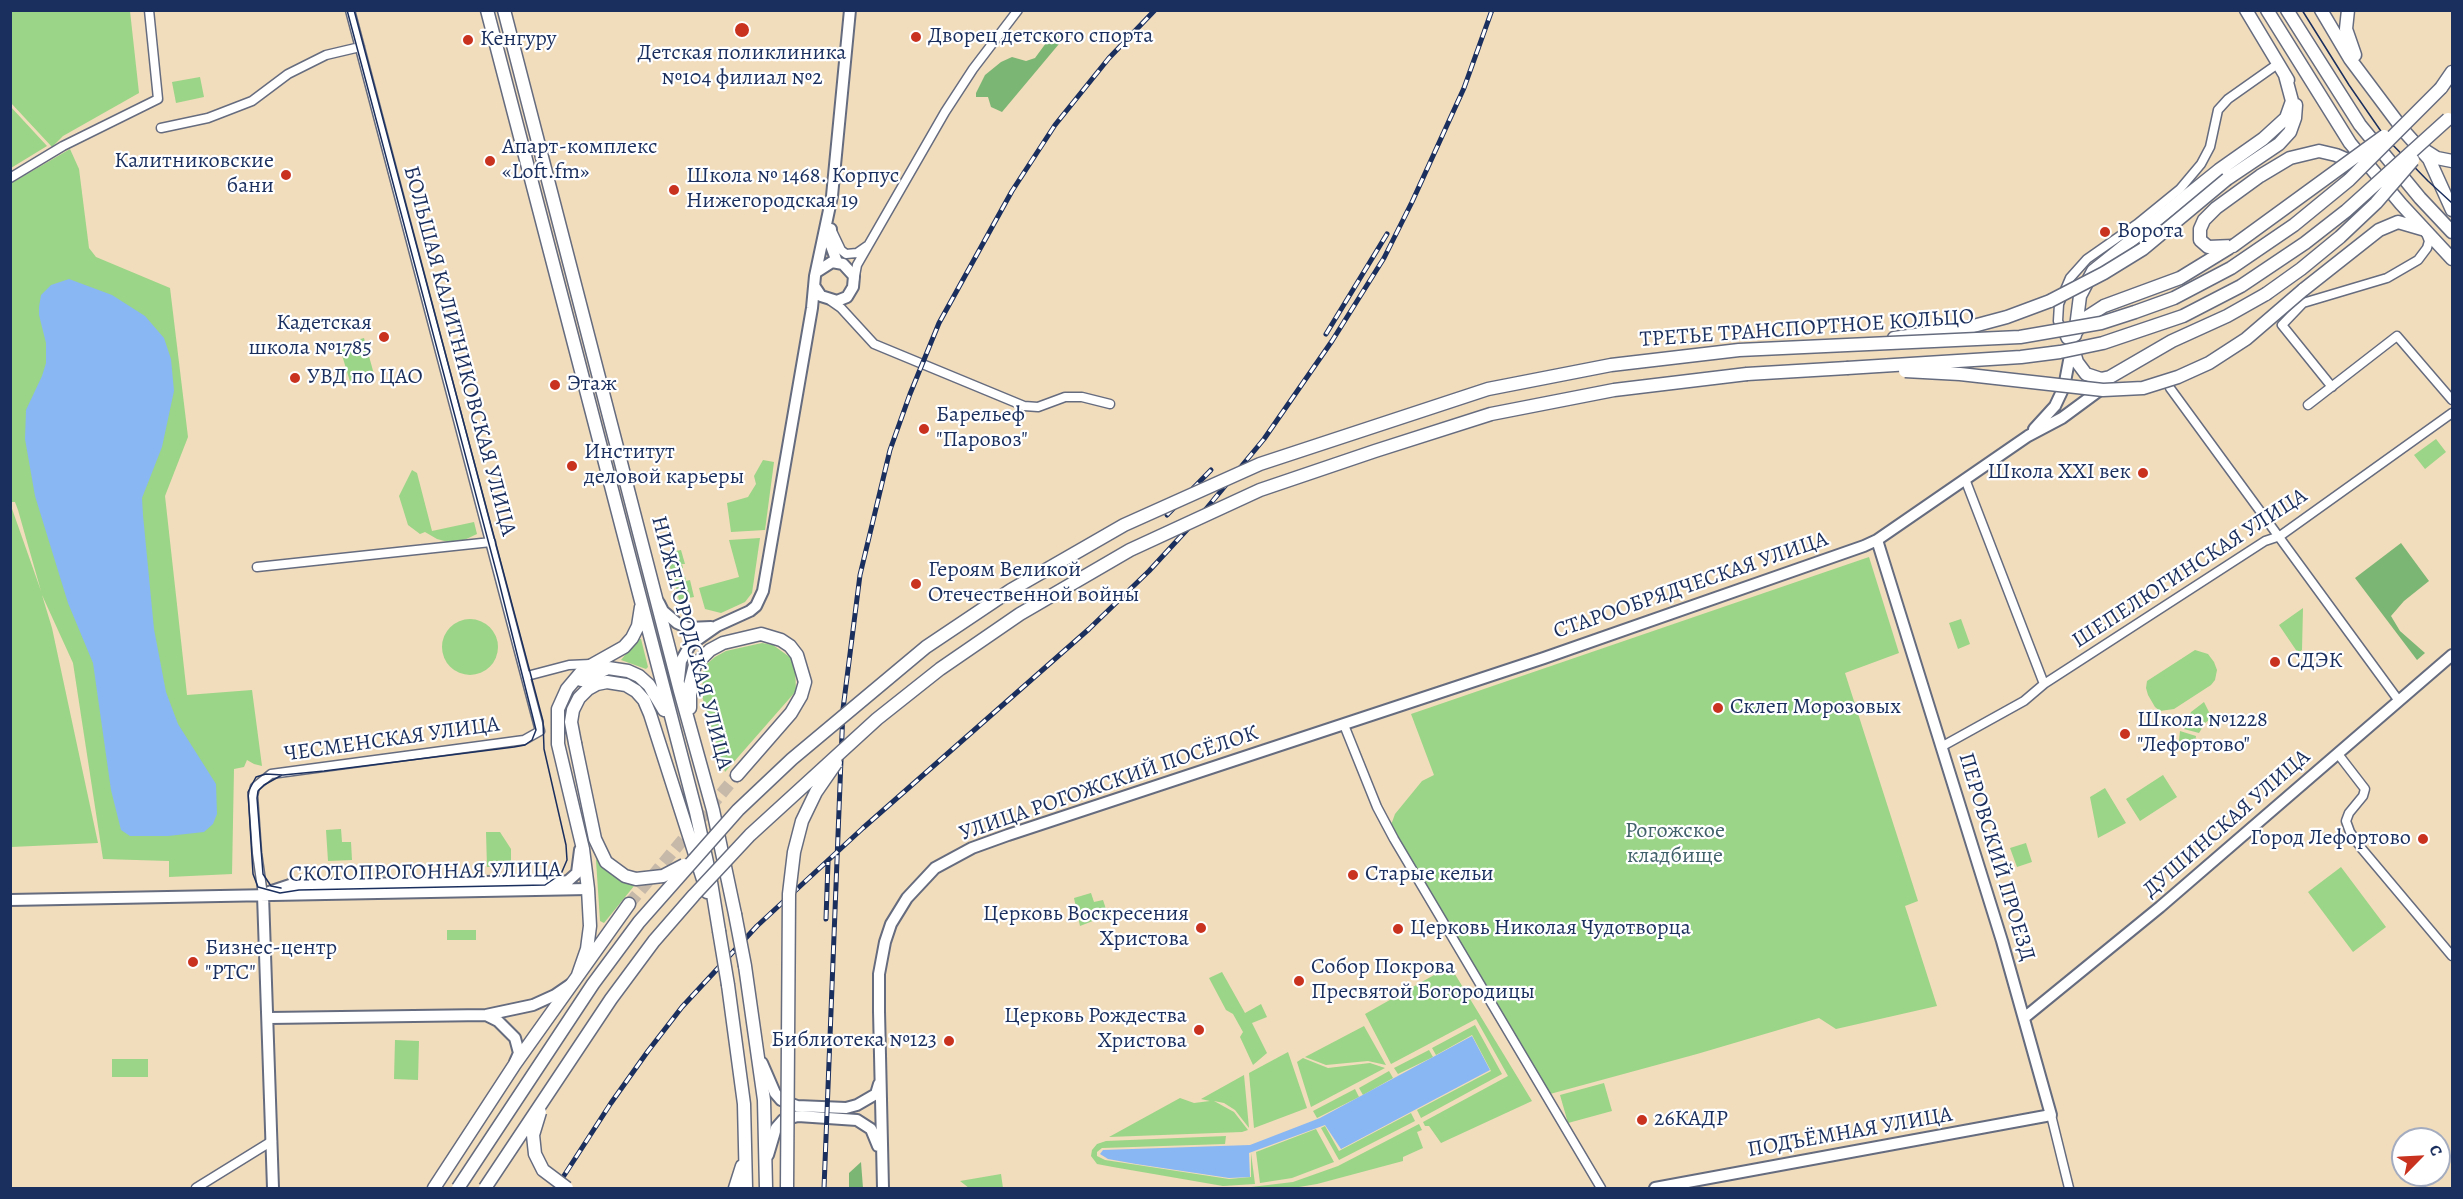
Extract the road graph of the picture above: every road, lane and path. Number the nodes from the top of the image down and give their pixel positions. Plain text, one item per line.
1 (149, 10) edge
2 (350, 10) edge
3 (487, 10) edge
4 (504, 10) edge
5 (850, 10) edge
6 (1018, 10) edge
7 (2246, 10) edge
8 (2266, 10) edge
9 (2287, 10) edge
10 (2321, 10) edge
11 (2348, 10) edge
12 (360, 47) junction
13 (2278, 63) junction
14 (2452, 73) edge
15 (2286, 75) junction
16 (2370, 86) junction
17 (2417, 113) junction
18 (2451, 116) edge
19 (161, 128) dead end
20 (2404, 130) junction
21 (2431, 136) junction
22 (2452, 161) edge
23 (10, 178) edge
24 (2384, 184) junction
25 (2452, 210) edge
26 (829, 211) junction
27 (2426, 230) junction
28 (831, 231) junction
29 (2452, 232) edge
30 (871, 242) junction
31 (2233, 246) junction
32 (2452, 259) edge
33 (860, 261) junction
34 (840, 263) junction
35 (818, 270) junction
36 (815, 287) junction
37 (853, 287) junction
38 (829, 300) junction
39 (812, 308) junction
40 (853, 321) junction
41 (2073, 341) junction
42 (1847, 345) junction
43 (2127, 367) junction
44 (1847, 368) junction
45 (2332, 387) junction
46 (2170, 388) dead end
47 (2452, 400) edge
48 (1110, 404) dead end
49 (2308, 405) dead end
50 (2452, 413) edge
51 (2028, 436) junction
52 (1965, 479) junction
53 (2280, 536) junction
54 (1876, 540) junction
55 (491, 542) junction
56 (257, 567) dead end
57 (641, 596) junction
58 (658, 602) junction
59 (717, 626) junction
60 (2452, 655) edge
61 (592, 664) junction
62 (527, 676) junction
63 (2044, 684) junction
64 (567, 689) junction
65 (681, 692) junction
66 (533, 700) joint
67 (2399, 701) junction
68 (877, 719) junction
69 (1344, 725) junction
70 (693, 736) junction
71 (678, 745) junction
72 (1941, 747) junction
73 (2338, 754) junction
74 (737, 775) tunnel mouth
75 (580, 839) junction
76 (697, 855) junction
77 (588, 890) junction
78 (263, 895) junction
79 (10, 900) edge
80 (629, 904) tunnel mouth
81 (719, 932) junction
82 (2452, 957) edge
83 (575, 979) junction
84 (486, 1015) junction
85 (269, 1018) junction
86 (2024, 1018) junction
87 (758, 1046) junction
88 (515, 1064) junction
89 (880, 1081) junction
90 (542, 1101) junction
91 (2051, 1115) junction
92 (272, 1141) junction
93 (747, 1150) junction
94 (880, 1152) junction
95 (766, 1167) junction
96 (196, 1188) edge
97 (273, 1188) edge
98 (434, 1188) edge
99 (458, 1188) edge
100 (485, 1188) edge
101 (567, 1188) edge
102 (735, 1188) edge
103 (746, 1188) edge
104 (766, 1188) edge
105 (787, 1188) edge
106 (883, 1188) edge
107 (1601, 1188) edge
108 (1655, 1188) edge
109 (2069, 1188) edge

1 - 23 street
2 - 12 street, БОЛЬШАЯ КАЛИТНИКОВСКАЯ УЛИЦА
3 - 57 main road, НИЖЕГОРОДСКАЯ УЛИЦА
4 - 58 main road, НИЖЕГОРОДСКАЯ УЛИЦА
5 - 26 street
6 - 30 street
7 - 13 main road
8 - 24 main road
9 - 29 main road
10 - 16 main road
11 - 16 main road
12 - 19 street
12 - 55 street, БОЛЬШАЯ КАЛИТНИКОВСКАЯ УЛИЦА
13 - 15 main road
13 - 41 street
14 - 17 main road, ТРЕТЬЕ ТРАНСПОРТНОЕ КОЛЬЦО, bridge
15 - 41 main road
15 - 42 main road, bridge
16 - 20 main road
17 - 31 main road, bridge
17 - 42 main road, ТРЕТЬЕ ТРАНСПОРТНОЕ КОЛЬЦО, bridge
18 - 21 main road, ТРЕТЬЕ ТРАНСПОРТНОЕ КОЛЬЦО, bridge
20 - 22 main road
20 - 25 main road
21 - 43 main road, bridge
21 - 44 main road, ТРЕТЬЕ ТРАНСПОРТНОЕ КОЛЬЦО, bridge
24 - 27 main road
24 - 31 main road
26 - 28 street
26 - 35 street
27 - 32 main road
27 - 44 main road, bridge
27 - 45 street
28 - 30 street
28 - 34 street
30 - 33 street
31 - 41 main road
33 - 34 street
33 - 37 street
34 - 35 street
34 - 37 street
35 - 36 street
36 - 38 street
36 - 39 street
37 - 38 street
37 - 40 street
38 - 39 street
38 - 40 street
39 - 59 street
40 - 48 street
41 - 43 main road
41 - 51 street, СТАРООБРЯДЧЕСКАЯ УЛИЦА
42 - 76 main road, ТРЕТЬЕ ТРАНСПОРТНОЕ КОЛЬЦО, bridge
43 - 51 street, СТАРООБРЯДЧЕСКАЯ УЛИЦА
44 - 68 main road, ТРЕТЬЕ ТРАНСПОРТНОЕ КОЛЬЦО, bridge
45 - 47 street
45 - 49 street
46 - 53 street
50 - 53 street, ШЕПЕЛЮГИНСКАЯ УЛИЦА
51 - 52 street, СТАРООБРЯДЧЕСКАЯ УЛИЦА
52 - 54 street, СТАРООБРЯДЧЕСКАЯ УЛИЦА
52 - 63 street
53 - 63 street, ШЕПЕЛЮГИНСКАЯ УЛИЦА
53 - 67 street
54 - 69 street, СТАРООБРЯДЧЕСКАЯ УЛИЦА
54 - 72 street, ПЕРОВСКИЙ ПРОЕЗД
55 - 56 street
55 - 62 street, БОЛЬШАЯ КАЛИТНИКОВСКАЯ УЛИЦА
57 - 61 main road
57 - 71 main road, НИЖЕГОРОДСКАЯ УЛИЦА
58 - 59 street
58 - 65 main road, НИЖЕГОРОДСКАЯ УЛИЦА
59 - 65 street
60 - 67 street, ДУШИНСКАЯ УЛИЦА
61 - 62 street
61 - 64 main road
62 - 66 street, БОЛЬШАЯ КАЛИТНИКОВСКАЯ УЛИЦА
63 - 72 street, ШЕПЕЛЮГИНСКАЯ УЛИЦА
64 - 71 main road
64 - 75 main road
65 - 70 main road, НИЖЕГОРОДСКАЯ УЛИЦА
66 - 78 street, ЧЕСМЕНСКАЯ УЛИЦА
67 - 73 street, ДУШИНСКАЯ УЛИЦА
68 - 90 main road, ТРЕТЬЕ ТРАНСПОРТНОЕ КОЛЬЦО, bridge
68 - 105 main road, bridge
69 - 89 street, УЛИЦА РОГОЖСКИЙ ПОСЁЛОК
69 - 107 street
70 - 74 main road
70 - 87 main road, НИЖЕГОРОДСКАЯ УЛИЦА, bridge
71 - 81 main road, НИЖЕГОРОДСКАЯ УЛИЦА
72 - 86 street, ПЕРОВСКИЙ ПРОЕЗД
73 - 82 street
73 - 86 street, ДУШИНСКАЯ УЛИЦА
75 - 77 main road
75 - 78 street, СКОТОПРОГОННАЯ УЛИЦА
76 - 81 main road, bridge
76 - 99 main road, ТРЕТЬЕ ТРАНСПОРТНОЕ КОЛЬЦО, bridge
77 - 78 street, СКОТОПРОГОННАЯ УЛИЦА
77 - 83 main road
78 - 79 street, СКОТОПРОГОННАЯ УЛИЦА
78 - 85 street
80 - 83 main road
81 - 93 main road, НИЖЕГОРОДСКАЯ УЛИЦА, bridge
83 - 84 street
83 - 88 main road
84 - 85 street
84 - 88 street
85 - 92 street
86 - 91 street, ПЕРОВСКИЙ ПРОЕЗД
87 - 89 street
87 - 95 main road, НИЖЕГОРОДСКАЯ УЛИЦА
88 - 98 main road
89 - 94 street, УЛИЦА РОГОЖСКИЙ ПОСЁЛОК
90 - 100 main road, ТРЕТЬЕ ТРАНСПОРТНОЕ КОЛЬЦО, bridge
90 - 101 main road, bridge
91 - 108 street, ПОДЪЁМНАЯ УЛИЦА
91 - 109 street, ПЕРОВСКИЙ ПРОЕЗД
92 - 96 street
92 - 97 street
93 - 102 main road
93 - 103 main road, НИЖЕГОРОДСКАЯ УЛИЦА
94 - 95 street
94 - 106 street, УЛИЦА РОГОЖСКИЙ ПОСЁЛОК
95 - 104 main road, НИЖЕГОРОДСКАЯ УЛИЦА

